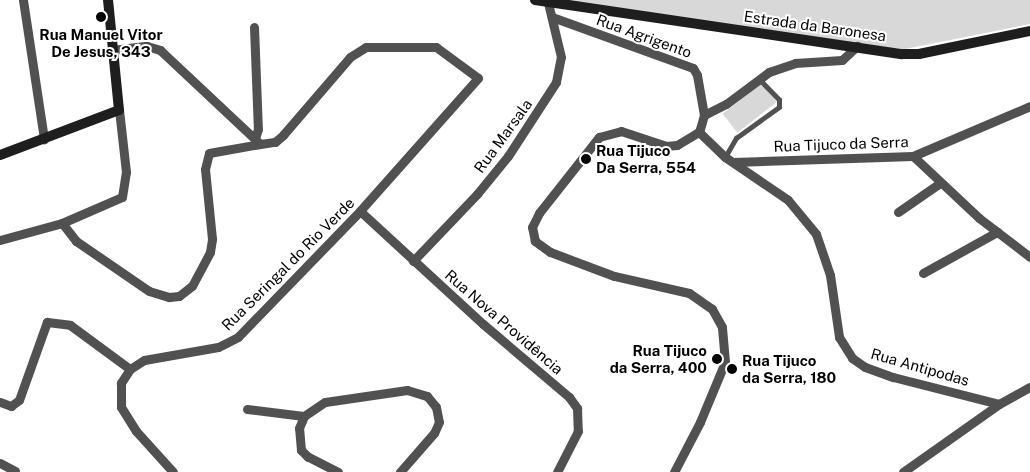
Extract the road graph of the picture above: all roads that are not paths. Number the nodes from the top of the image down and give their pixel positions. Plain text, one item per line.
1 (23, 0) edge
2 (108, 0) edge
3 (536, 0) edge
4 (548, 3) junction
5 (552, 17) junction
6 (254, 27) dead end
7 (1030, 31) edge
8 (857, 46) junction
9 (112, 50) junction
10 (758, 78) junction
11 (1030, 106) edge
12 (119, 110) junction
13 (704, 115) junction
14 (699, 132) junction
15 (44, 139) junction
16 (257, 141) junction
17 (0, 155) edge
18 (913, 156) junction
19 (729, 159) junction
20 (940, 183) junction
21 (360, 211) junction
22 (898, 212) dead end
23 (62, 223) junction
24 (997, 232) junction
25 (0, 240) edge
26 (1030, 257) edge
27 (413, 261) junction
28 (923, 273) dead end
29 (130, 369) junction
30 (1030, 387) edge
31 (0, 402) edge
32 (999, 404) junction
33 (247, 410) dead end
34 (304, 416) junction
35 (0, 463) edge
36 (15, 471) edge
37 (173, 472) edge
38 (338, 472) edge
39 (400, 472) edge
40 (557, 472) edge
41 (674, 472) edge
42 (903, 472) edge

1 - 15 street
2 - 9 main road
3 - 4 main road, Estrada da Baronesa
4 - 5 street, Rua Marsala
4 - 8 main road, Estrada da Baronesa
5 - 13 street, Rua Agrigento
5 - 27 street, Rua Marsala
6 - 16 street
7 - 8 main road, Estrada da Baronesa
8 - 10 street
9 - 12 main road
9 - 16 street
10 - 13 street
10 - 19 lane
11 - 18 street, Rua Tijuco da Serra
12 - 15 main road
12 - 23 street
13 - 14 street, Rua Agrigento
14 - 19 street, Rua Antipodas
14 - 41 street
15 - 17 main road
16 - 21 street, Rua Seringal do Rio Verde
16 - 23 street
18 - 19 street, Rua Tijuco da Serra
18 - 20 street
19 - 32 street, Rua Antipodas
20 - 22 street
20 - 24 street
21 - 27 street, Rua Nova Providência
21 - 29 street, Rua Seringal do Rio Verde
23 - 25 street
24 - 26 street
24 - 28 street
27 - 40 street, Rua Nova Providência
29 - 31 street
29 - 37 street
30 - 32 street
32 - 42 street
33 - 34 street
34 - 38 street
34 - 39 street
35 - 36 street

